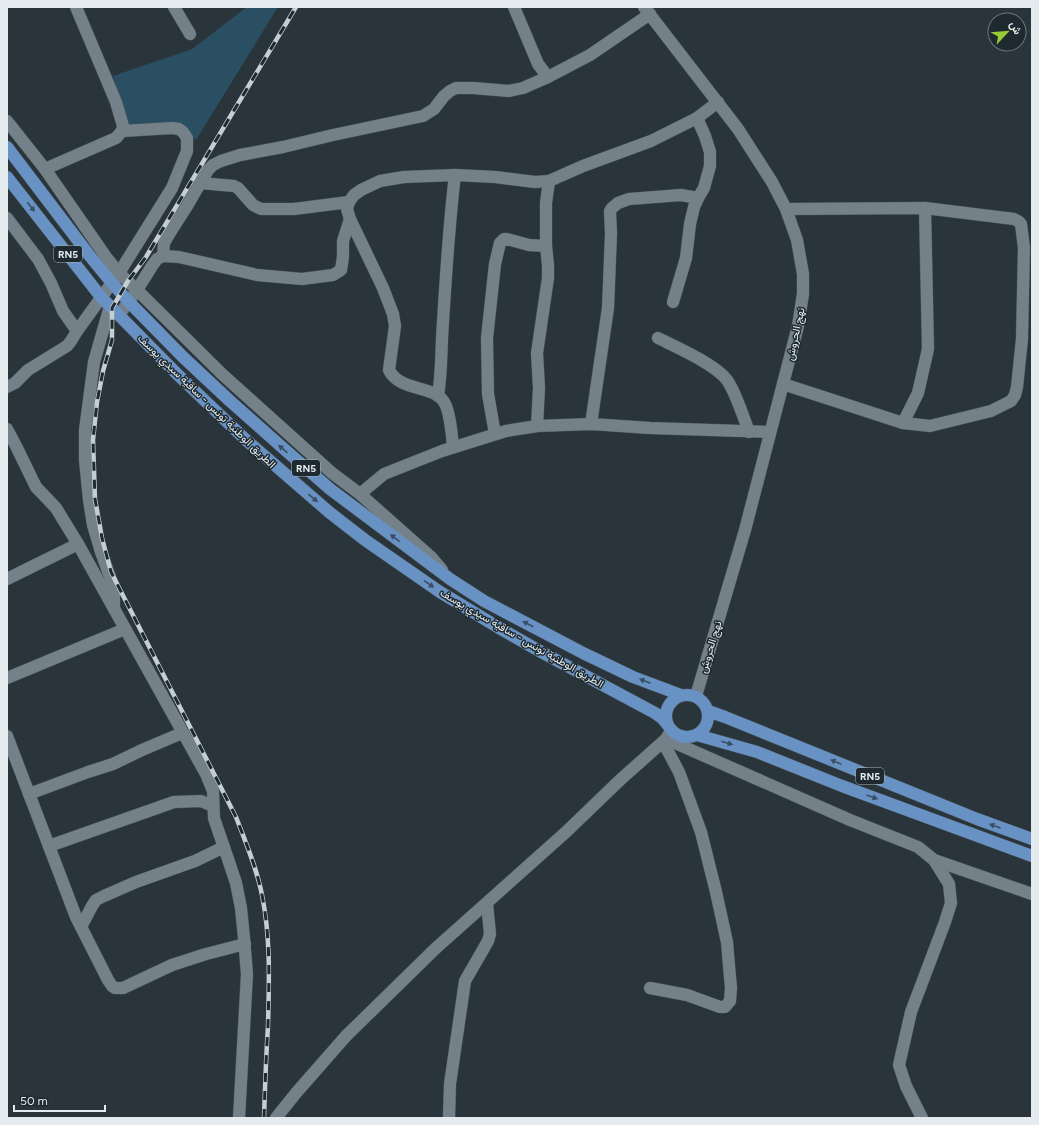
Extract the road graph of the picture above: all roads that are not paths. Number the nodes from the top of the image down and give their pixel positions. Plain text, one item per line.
1 (174, 7) edge
2 (514, 7) edge
3 (80, 8) edge
4 (647, 11) edge
5 (190, 34) dead end
6 (548, 77) junction
7 (718, 102) junction
8 (697, 118) junction
9 (7, 121) edge
10 (122, 131) junction
11 (7, 147) edge
12 (45, 169) junction
13 (455, 175) junction
14 (7, 177) edge
15 (549, 181) junction
16 (200, 183) junction
17 (698, 198) junction
18 (349, 202) junction
19 (925, 208) junction
20 (786, 209) junction
21 (7, 218) edge
22 (350, 219) junction
23 (546, 246) junction
24 (163, 256) junction
25 (115, 278) junction
26 (137, 290) junction
27 (101, 297) junction
28 (129, 302) junction
29 (673, 302) dead end
30 (110, 306) junction
31 (119, 315) junction
32 (77, 331) junction
33 (658, 338) dead end
34 (783, 384) junction
35 (7, 387) edge
36 (438, 396) junction
37 (903, 423) junction
38 (591, 424) junction
39 (537, 426) junction
40 (7, 429) edge
41 (749, 432) junction
42 (770, 432) junction
43 (495, 434) junction
44 (453, 447) junction
45 (360, 494) junction
46 (78, 544) junction
47 (7, 579) edge
48 (450, 579) junction
49 (114, 609) junction
50 (125, 629) junction
51 (7, 678) edge
52 (681, 695) junction
53 (696, 696) junction
54 (708, 711) junction
55 (182, 733) junction
56 (667, 734) junction
57 (698, 734) junction
58 (7, 736) edge
59 (29, 794) junction
60 (213, 806) junction
61 (1032, 839) edge
62 (49, 846) junction
63 (224, 847) junction
64 (1032, 856) edge
65 (934, 860) junction
66 (1032, 894) edge
67 (487, 904) junction
68 (81, 927) junction
69 (245, 944) junction
70 (650, 988) dead end
71 (239, 1118) edge
72 (276, 1118) edge
73 (449, 1118) edge
74 (922, 1118) edge

1 - 5 street
2 - 6 street
3 - 10 street
4 - 6 street
4 - 7 street, نهج الحروش
6 - 16 street
7 - 8 street
7 - 20 street, نهج الحروش
8 - 15 street
8 - 17 street
9 - 12 street
10 - 12 street
10 - 25 street
11 - 25 main road, الطريق الوطنية تونس - ساقية سيدي يوسف / RN5
12 - 25 street
13 - 15 street
13 - 18 street
13 - 36 street
14 -> 27 main road, الطريق الوطنية تونس - ساقية سيدي يوسف / RN5
15 - 23 street
16 - 18 street
16 - 24 street
17 - 29 street
17 - 38 street
18 - 22 street
19 - 20 street
19 - 37 street
19 - 37 street
20 - 34 street, نهج الحروش
21 - 32 street
22 - 24 street
22 - 36 street
23 - 39 street
23 - 43 street
24 - 26 street
25 - 26 street
25 - 27 street
25 - 28 main road, الطريق الوطنية تونس - ساقية سيدي يوسف / RN5
26 - 28 street
26 - 45 street
27 - 30 main road, الطريق الوطنية تونس - ساقية سيدي يوسف / RN5
27 - 32 street
28 - 31 street
48 -> 28 main road, الطريق الوطنية تونس - ساقية سيدي يوسف / RN5
30 - 31 main road, الطريق الوطنية تونس - ساقية سيدي يوسف / RN5
30 - 49 street
31 -> 56 main road, الطريق الوطنية تونس - ساقية سيدي يوسف / RN5
32 - 35 street
33 - 41 street
34 - 37 street
34 - 42 street, نهج الحروش
36 - 44 street
38 - 39 street
38 - 41 street
39 - 43 street
40 - 46 street
41 - 42 street
42 - 53 street, نهج الحروش
43 - 44 street
44 - 45 street
45 - 48 street
46 - 47 street
46 - 49 street
52 -> 48 main road, الطريق الوطنية تونس - ساقية سيدي يوسف / RN5
49 - 50 street
50 - 51 street
50 - 55 street
52 - 53 main road, RN5
52 - 56 main road
53 - 54 main road
54 - 57 main road
61 -> 54 main road, RN5
55 - 59 street
55 - 60 street
56 - 57 main road, RN5
56 - 65 street
56 - 67 street
56 - 70 street
57 -> 64 main road, RN5
58 - 59 street
59 - 62 street
60 - 62 street
60 - 63 street
62 - 68 street
63 - 68 street
63 - 69 street
65 - 66 street
65 - 74 street
67 - 72 street
67 - 73 street
68 - 69 street
69 - 71 street

